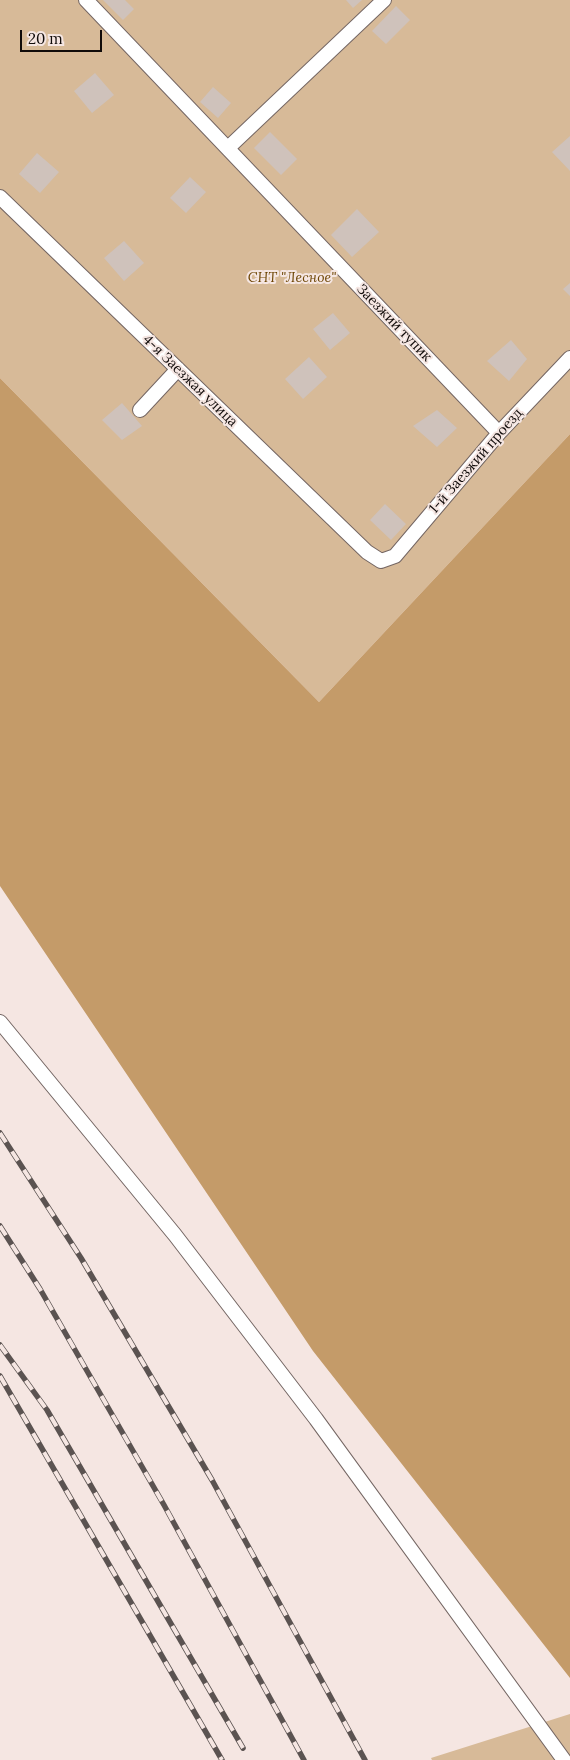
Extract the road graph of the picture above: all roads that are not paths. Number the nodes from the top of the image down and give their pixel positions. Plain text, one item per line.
1 (86, 0) edge
2 (384, 0) edge
3 (228, 148) junction
4 (0, 197) edge
5 (570, 358) edge
6 (178, 369) junction
7 (140, 410) dead end
8 (499, 433) junction
9 (381, 561) joint
10 (0, 1022) edge
11 (564, 1760) edge

1 - 3 lane, Заезжий тупик
2 - 3 lane
3 - 8 lane, Заезжий тупик
4 - 6 lane, 4-я Заезжая улица
5 - 8 lane, 1-й Заезжий проезд
6 - 7 lane
6 - 9 lane, 4-я Заезжая улица
8 - 9 lane, 1-й Заезжий проезд
10 - 11 lane

